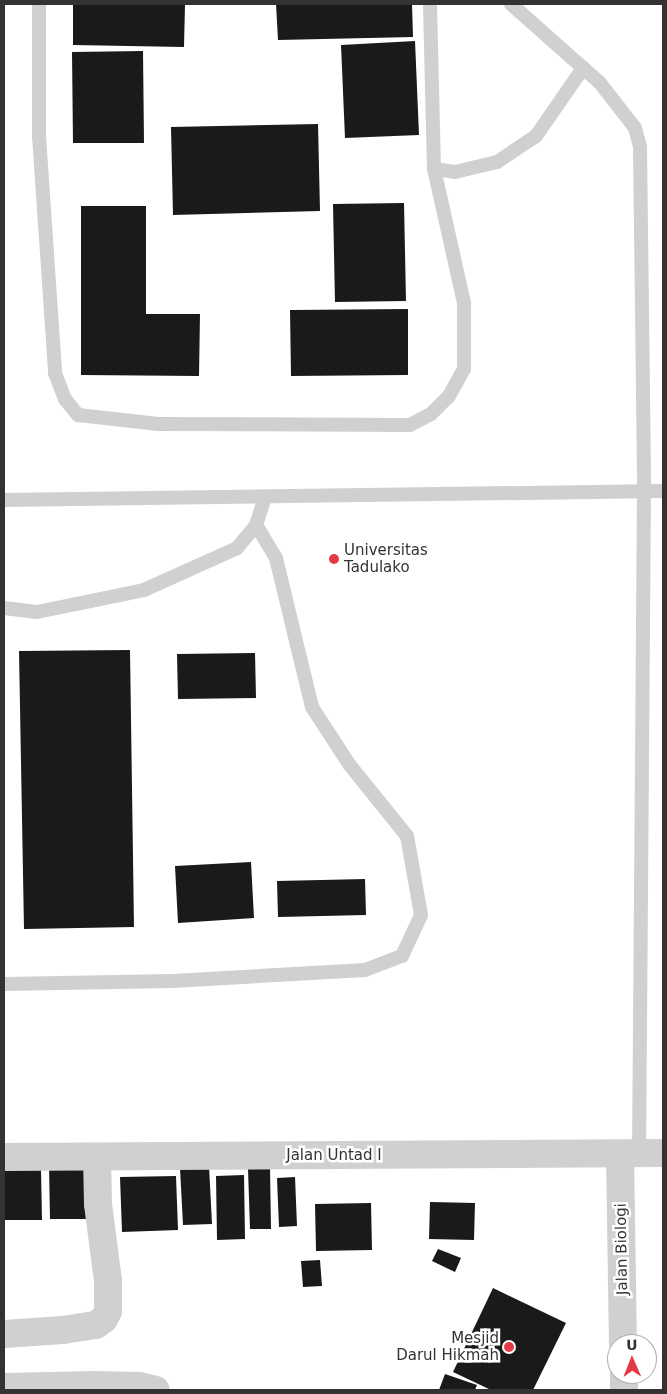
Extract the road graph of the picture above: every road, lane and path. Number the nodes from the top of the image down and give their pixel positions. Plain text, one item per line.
1 (27, 4) edge
2 (430, 4) edge
3 (512, 4) edge
4 (39, 8) edge
5 (583, 68) junction
6 (434, 169) junction
7 (663, 491) edge
8 (644, 492) junction
9 (265, 497) junction
10 (4, 500) edge
11 (256, 525) junction
12 (4, 608) edge
13 (4, 984) edge
14 (641, 1154) edge
15 (4, 1157) edge
16 (98, 1157) junction
17 (4, 1334) edge
18 (625, 1334) edge
19 (4, 1387) edge
20 (95, 1387) edge
21 (156, 1390) edge

1 - 4 lane
2 - 6 lane
3 - 5 lane
4 - 6 lane
5 - 6 lane
5 - 8 lane
7 - 8 lane
8 - 9 lane
8 - 14 lane
9 - 10 lane
9 - 11 lane
11 - 12 lane
11 - 13 lane
14 - 16 street, Jalan Untad I
14 - 18 street, Jalan Biologi
15 - 16 street, Jalan Untad I
16 - 17 street
19 - 20 street
20 - 21 street

